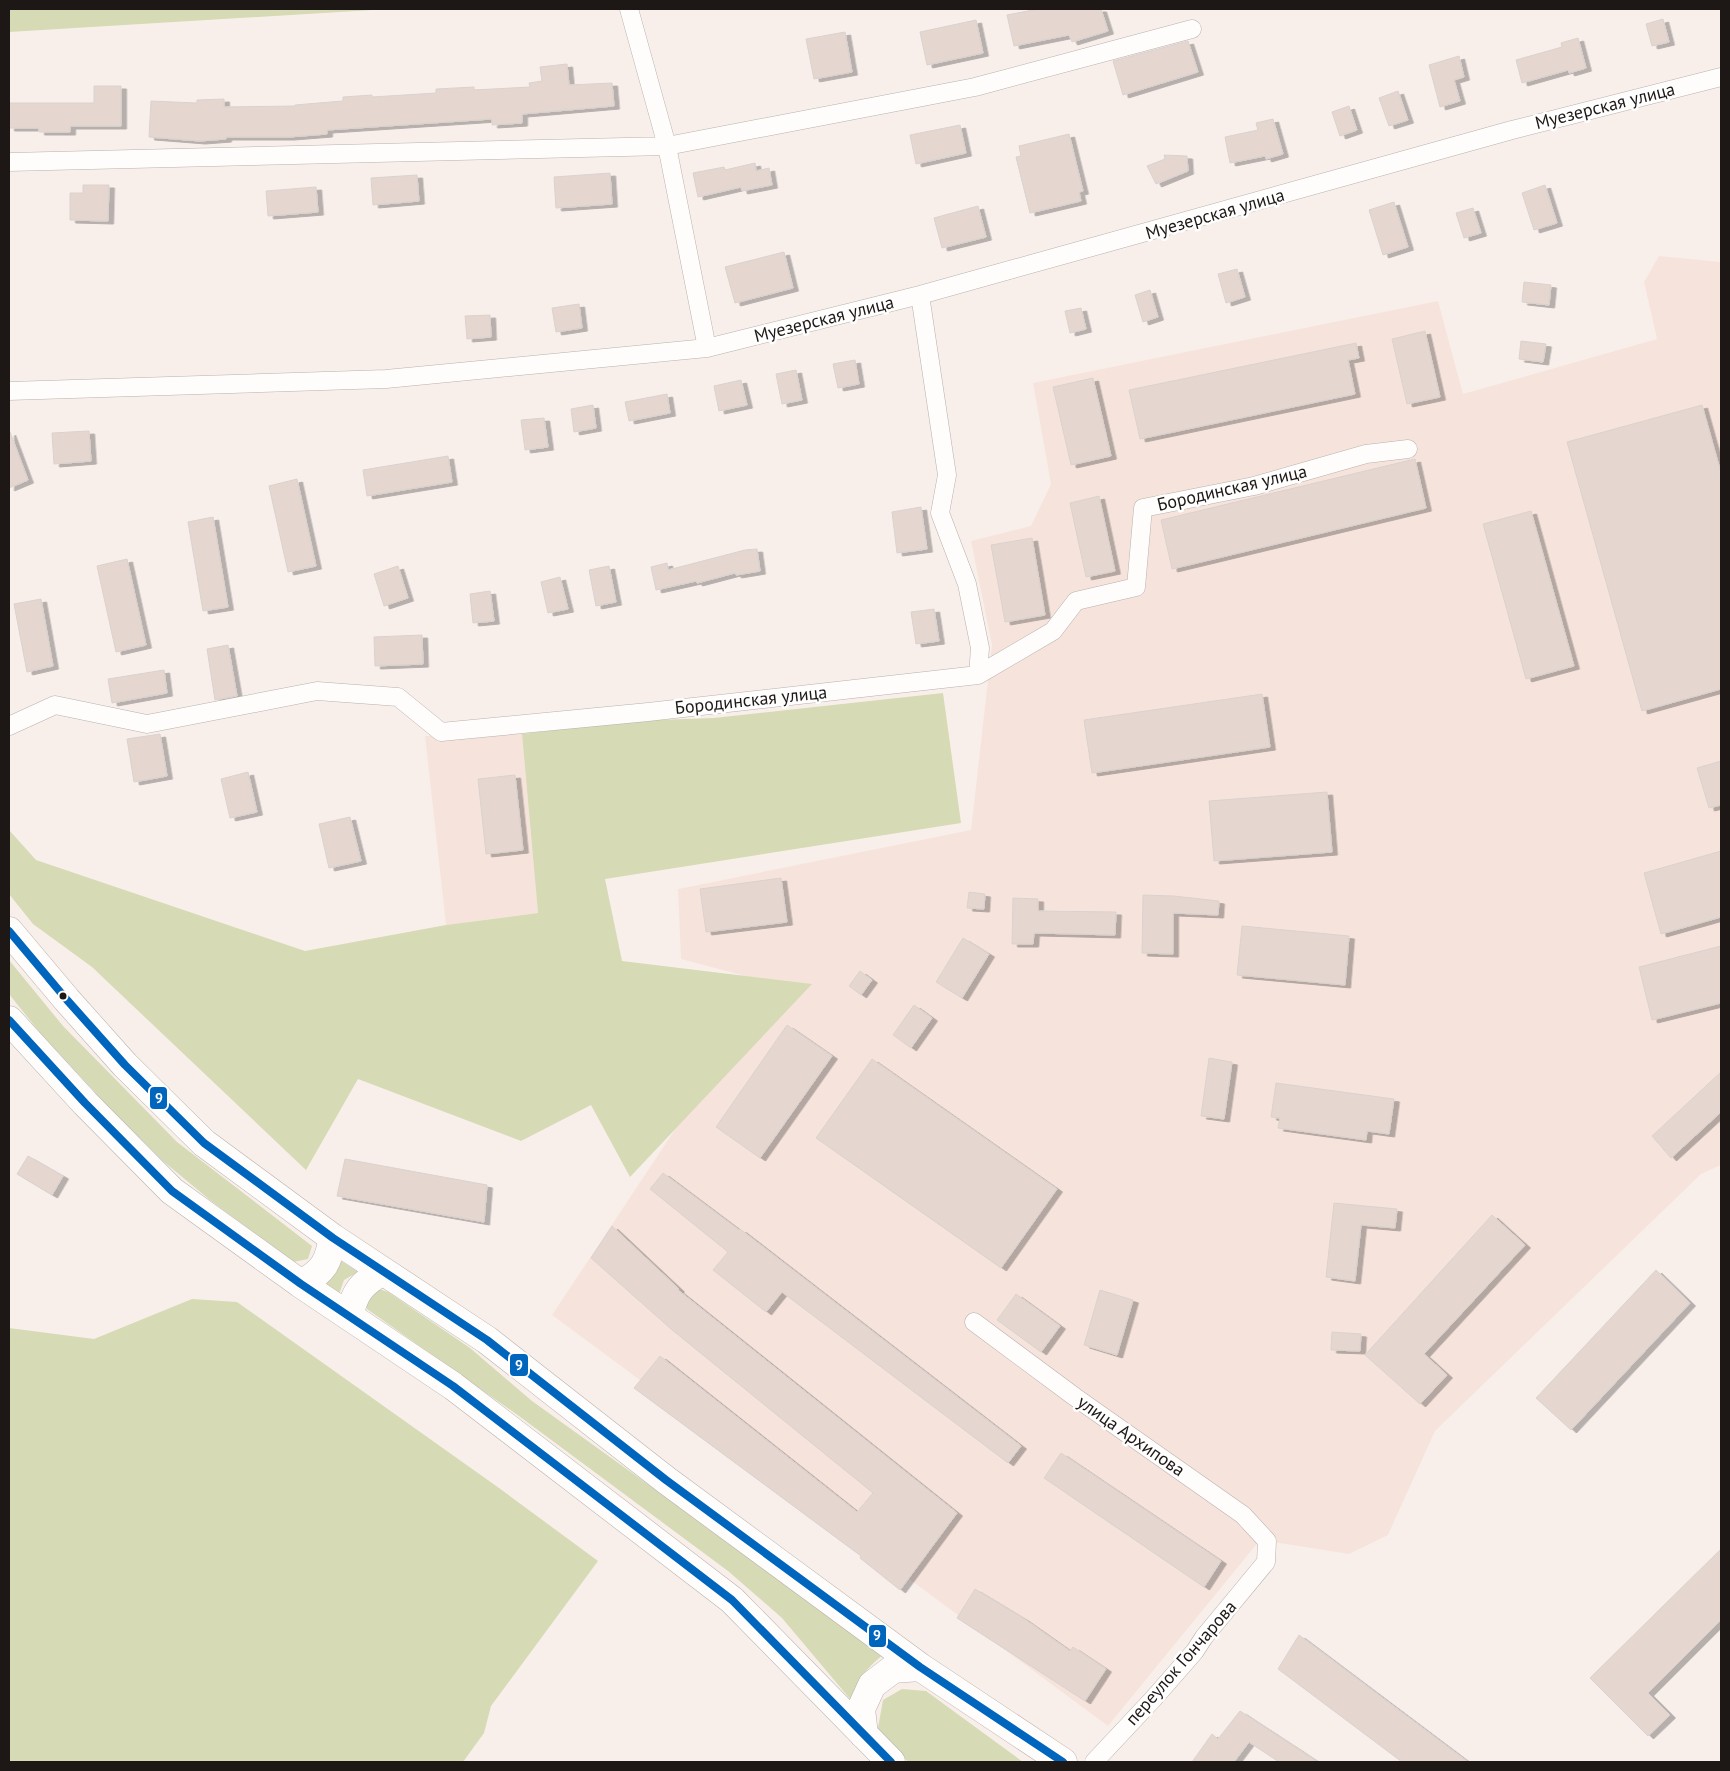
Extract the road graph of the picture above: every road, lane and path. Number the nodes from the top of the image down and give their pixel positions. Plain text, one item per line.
1 (629, 9) edge
2 (1192, 29) dead end
3 (1721, 77) edge
4 (667, 146) junction
5 (9, 162) edge
6 (920, 295) junction
7 (707, 348) junction
8 (9, 392) edge
9 (1408, 449) dead end
10 (978, 675) junction
11 (9, 726) edge
12 (9, 930) edge
13 (9, 1020) edge
14 (333, 1238) junction
15 (383, 1271) junction
16 (301, 1284) junction
17 (349, 1316) junction
18 (974, 1322) dead end
19 (1266, 1562) joint
20 (920, 1668) junction
21 (864, 1735) junction
22 (891, 1762) edge
23 (1063, 1762) edge
24 (1094, 1762) edge

1 - 4 street
2 - 4 street
3 - 6 street, Муезерская улица
4 - 5 street
4 - 7 street
6 - 7 street, Муезерская улица
6 - 10 street
7 - 8 street, Муезерская улица
9 - 10 street, Бородинская улица
10 - 11 street, Бородинская улица
12 - 14 main road
13 - 16 main road
14 - 15 main road
14 - 16 main road
15 - 17 main road
15 - 20 main road
16 - 17 main road
17 - 21 main road
18 - 19 street, улица Архипова
19 - 24 street, переулок Гончарова
20 - 21 main road
20 - 23 main road
21 - 22 main road

